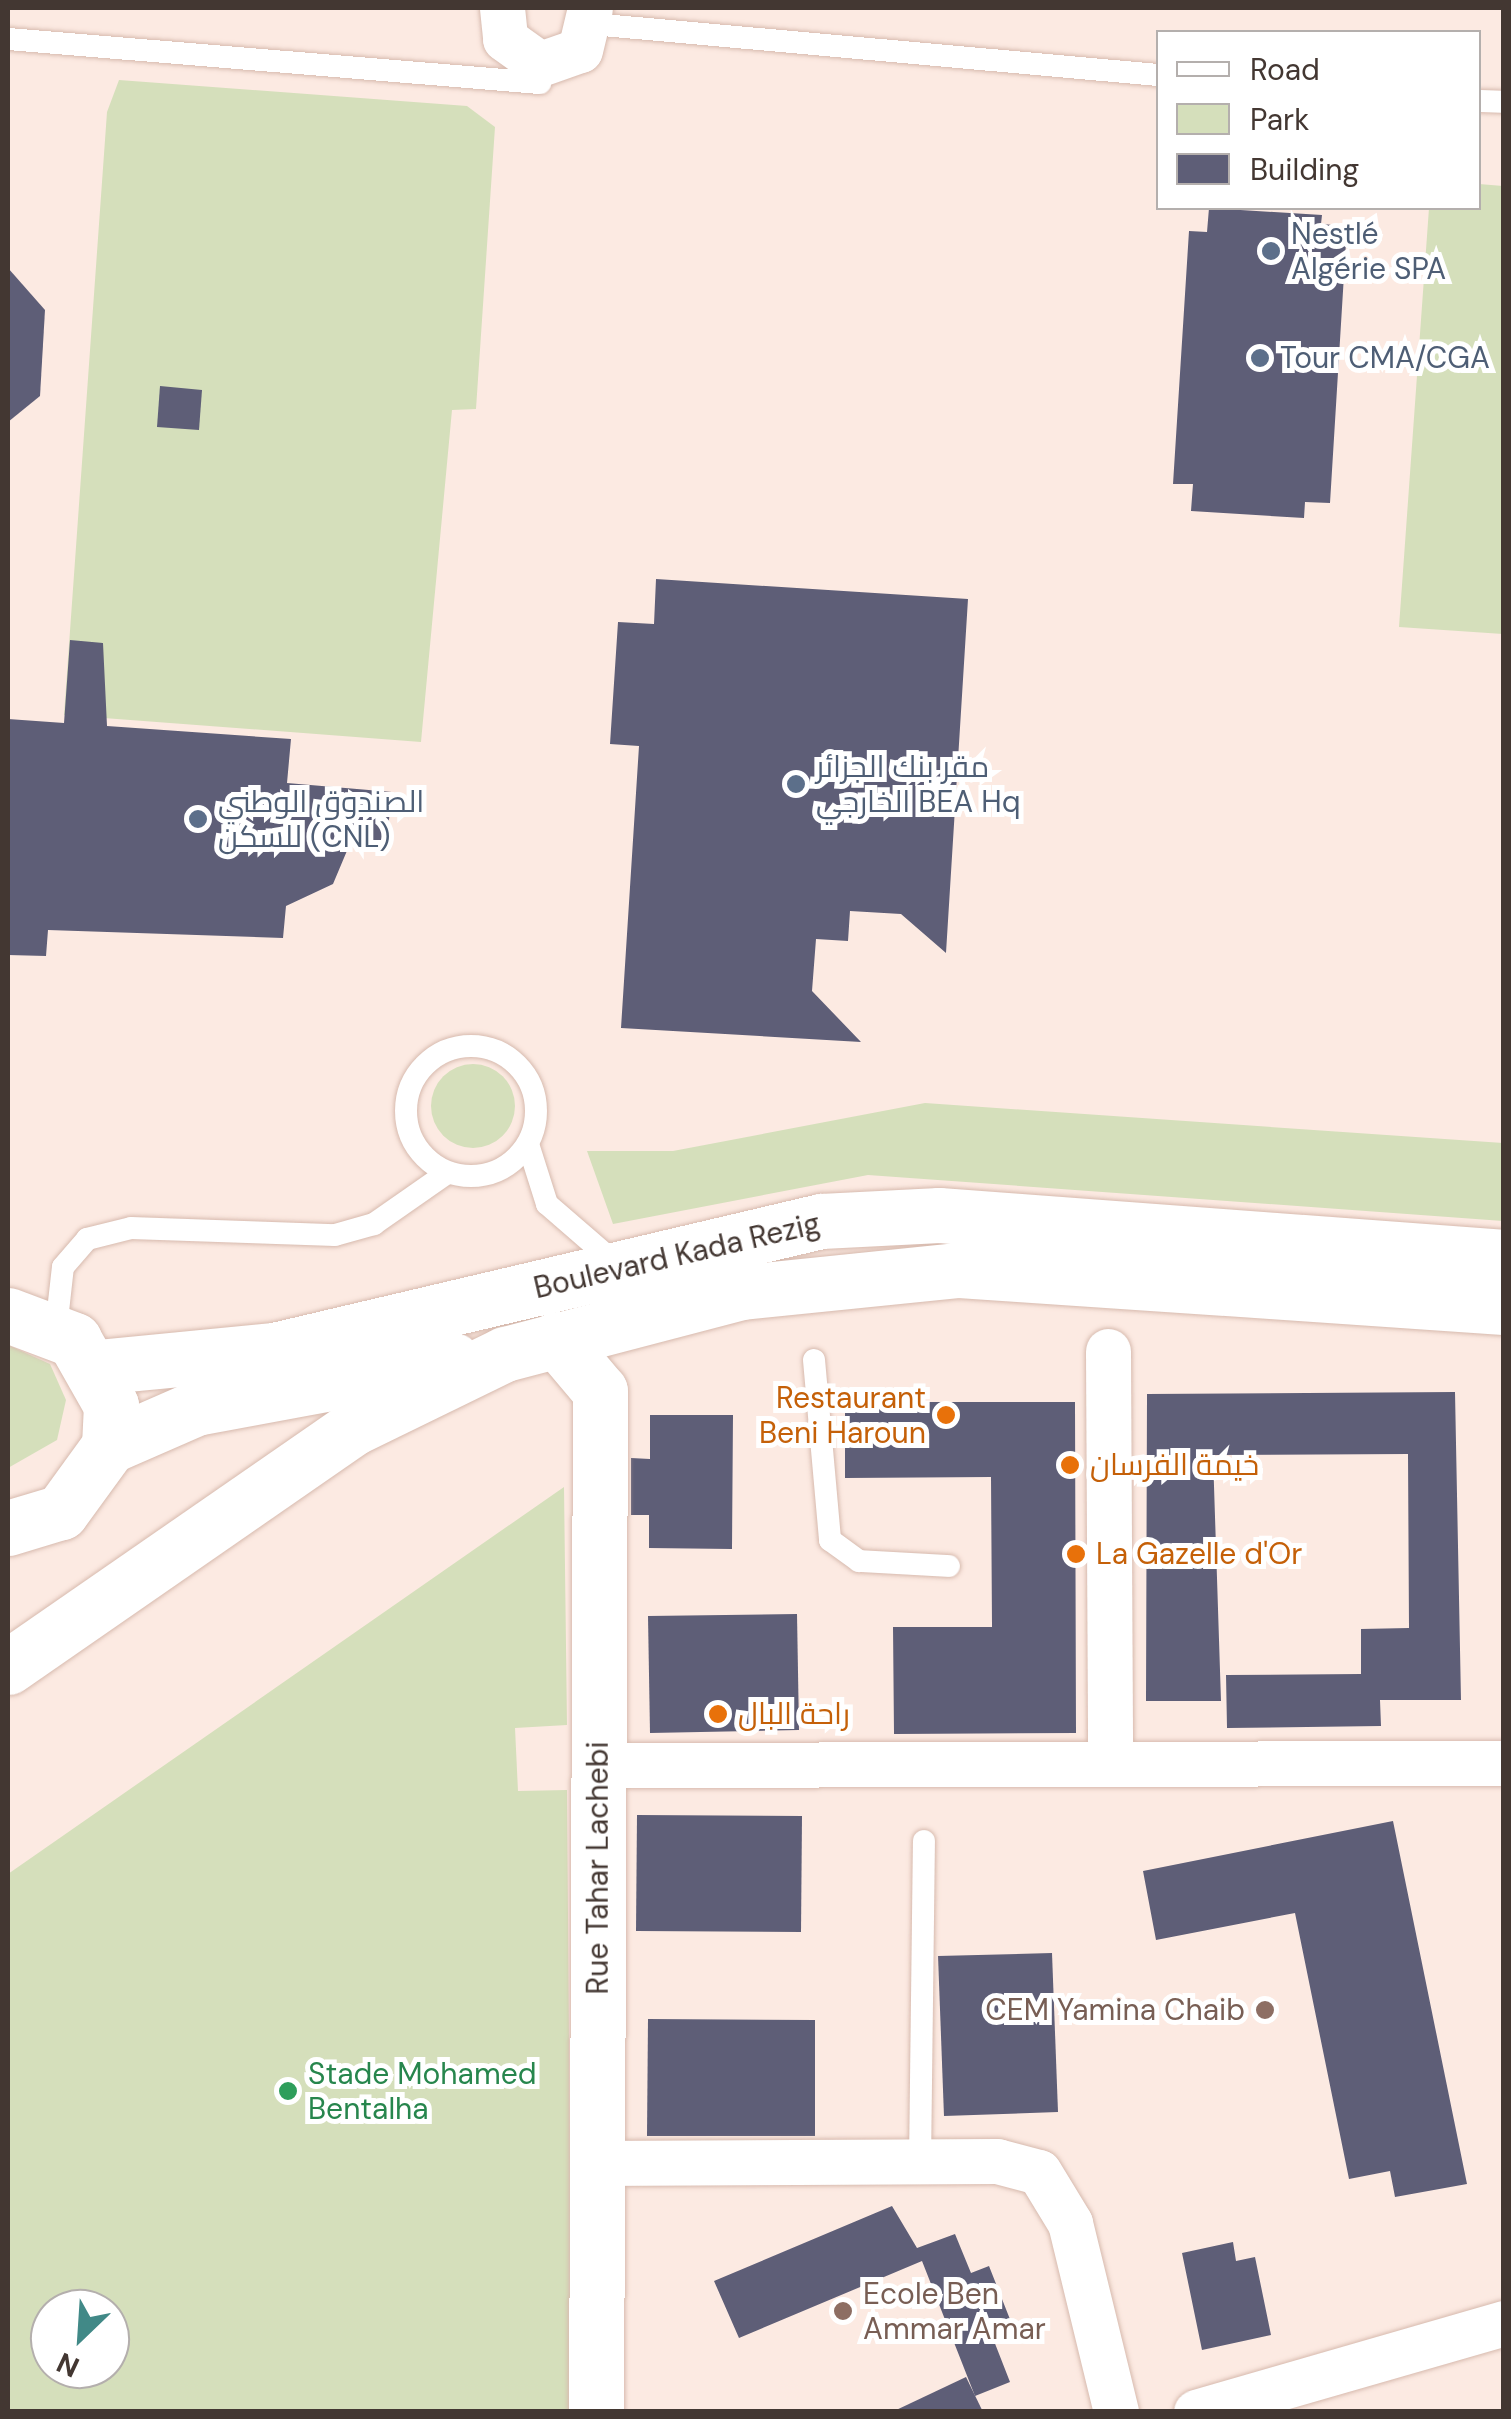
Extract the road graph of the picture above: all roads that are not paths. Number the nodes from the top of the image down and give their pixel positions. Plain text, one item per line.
1 (502, 8) edge
2 (591, 16) edge
3 (8, 39) edge
4 (1156, 75) edge
5 (540, 83) dead end
6 (528, 1144) junction
7 (447, 1173) junction
8 (1504, 1257) edge
9 (618, 1264) junction
10 (1504, 1307) edge
11 (32, 1322) edge
12 (531, 1347) junction
13 (1108, 1351) dead end
14 (814, 1360) dead end
15 (97, 1367) junction
16 (109, 1446) junction
17 (12, 1533) edge
18 (949, 1566) dead end
19 (8, 1667) edge
20 (1504, 1762) edge
21 (1110, 1764) junction
22 (599, 1765) junction
23 (924, 1840) dead end
24 (920, 2162) junction
25 (595, 2163) junction
26 (1504, 2323) edge
27 (596, 2412) edge
28 (1116, 2412) edge
29 (1196, 2412) edge

1 - 2 street
2 - 4 lane
3 - 5 lane
6 - 7 lane
6 - 7 lane
6 - 9 lane
7 - 11 lane
8 - 9 main road, Boulevard Kada Rezig
9 - 15 main road, Boulevard Kada Rezig
10 - 12 main road, Boulevard Kada Rezig
11 - 15 main road
12 - 16 main road, Boulevard Kada Rezig
12 - 19 main road
12 - 22 main road, Rue Tahar Lachebi
13 - 21 street
14 - 18 lane
15 - 16 main road
16 - 17 main road
20 - 21 street
21 - 22 street
22 - 25 main road, Rue Tahar Lachebi
23 - 24 lane
24 - 25 street
24 - 28 street
25 - 27 main road, Rue Tahar Lachebi
26 - 29 street

